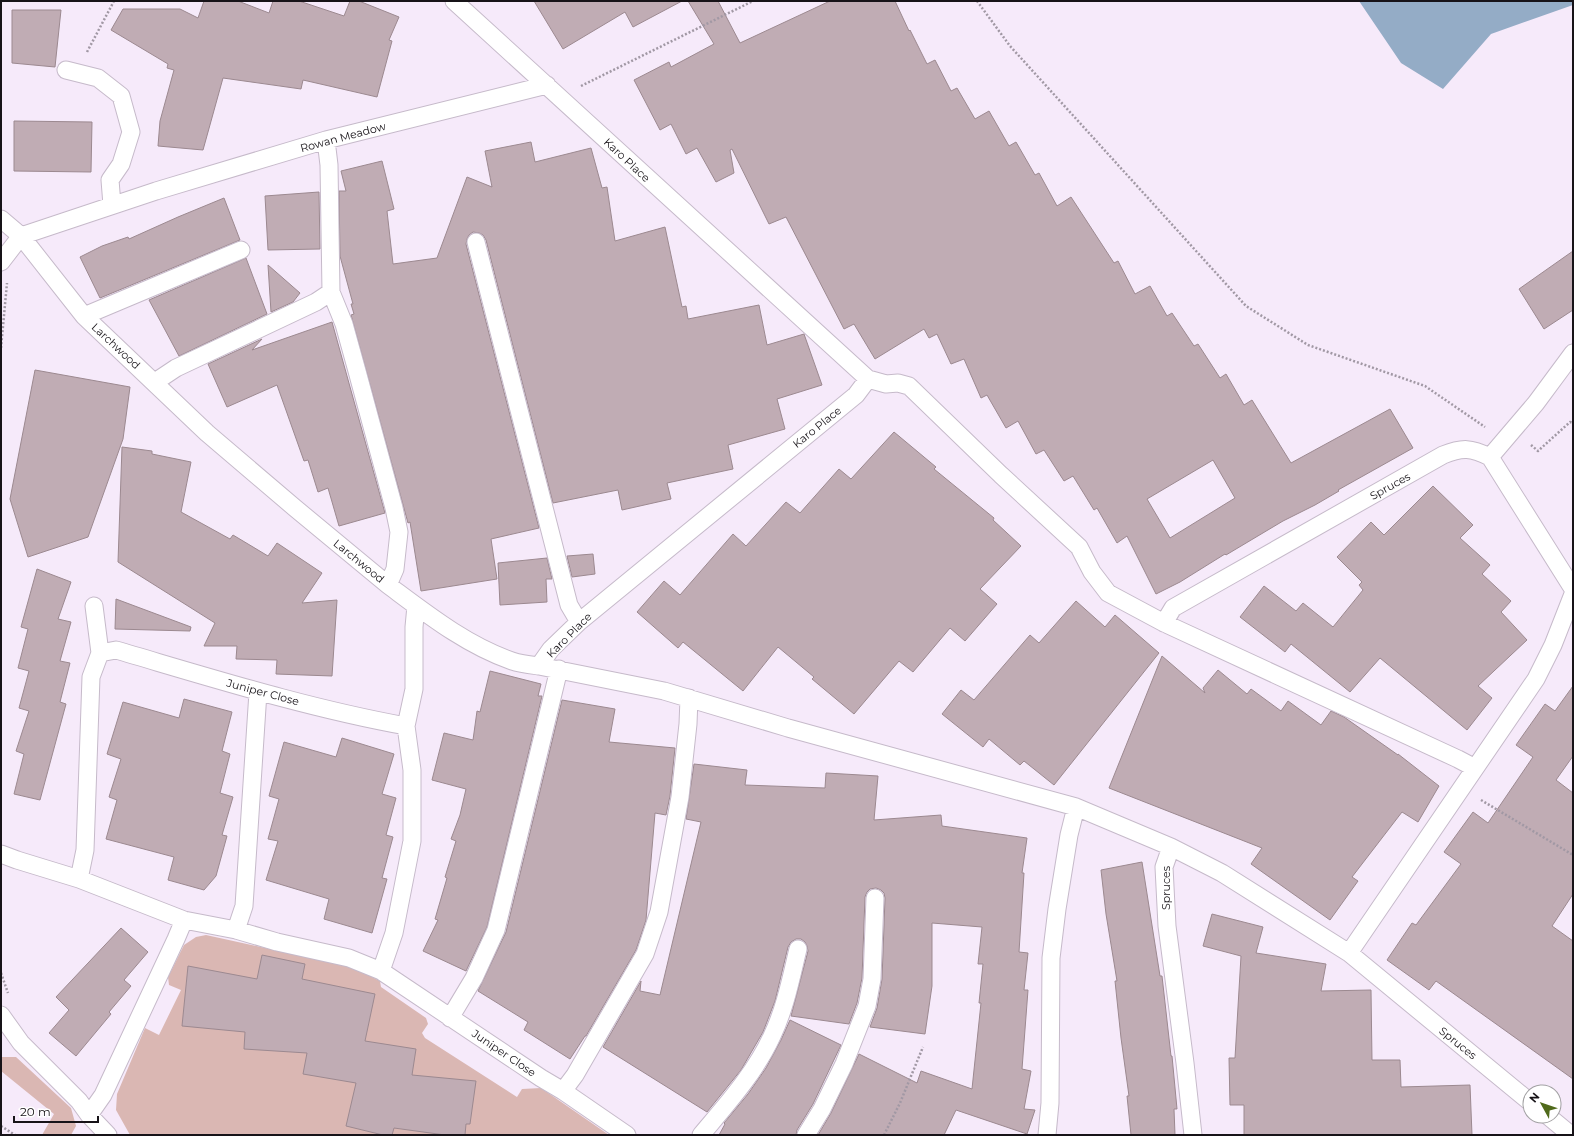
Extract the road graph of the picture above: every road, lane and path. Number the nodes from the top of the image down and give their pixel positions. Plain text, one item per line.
1 (114, 1) edge
2 (454, 1) edge
3 (753, 1) edge
4 (977, 1) edge
5 (66, 70) dead end
6 (85, 75) junction
7 (553, 91) junction
8 (326, 140) junction
9 (112, 205) junction
10 (1, 219) edge
11 (21, 236) junction
12 (476, 242) dead end
13 (241, 250) dead end
14 (3, 260) edge
15 (331, 292) junction
16 (84, 316) junction
17 (1, 348) edge
18 (1573, 353) edge
19 (868, 380) junction
20 (156, 382) junction
21 (1573, 423) edge
22 (1514, 429) junction
23 (1490, 457) junction
24 (388, 585) junction
25 (1573, 589) edge
26 (1573, 594) edge
27 (94, 606) dead end
28 (416, 606) junction
29 (579, 622) junction
30 (1164, 623) junction
31 (100, 653) junction
32 (539, 666) junction
33 (559, 669) junction
34 (258, 692) junction
35 (689, 698) junction
36 (406, 726) junction
37 (1475, 768) junction
38 (1461, 788) junction
39 (1076, 807) junction
40 (1171, 847) junction
41 (1, 854) edge
42 (1573, 855) edge
43 (79, 879) junction
44 (875, 898) dead end
45 (184, 920) junction
46 (236, 930) junction
47 (798, 949) dead end
48 (1348, 953) junction
49 (381, 971) junction
50 (1, 1015) edge
51 (450, 1018) junction
52 (923, 1047) dead end
53 (563, 1090) junction
54 (1522, 1095) edge
55 (1558, 1124) edge
56 (1, 1126) edge
57 (96, 1127) edge
58 (15, 1135) edge
59 (627, 1135) edge
60 (701, 1135) edge
61 (806, 1135) edge
62 (884, 1135) edge
63 (1047, 1135) edge
64 (1193, 1135) edge
65 (1571, 1135) edge

1 - 6 path
2 - 7 lane
3 - 7 path
4 - 22 path
5 - 6 lane
6 - 9 lane
7 - 8 lane, Rowan Meadow
7 - 19 lane, Karo Place
8 - 9 lane, Rowan Meadow
8 - 15 lane, Larchwood
9 - 11 lane, Rowan Meadow
10 - 11 lane, Larchwood
11 - 14 lane
11 - 16 lane, Larchwood
12 - 29 lane
13 - 16 lane
14 - 17 path
15 - 20 lane
15 - 24 lane, Larchwood
16 - 20 lane, Larchwood
18 - 22 lane
19 - 29 lane, Karo Place
19 - 30 lane
20 - 24 lane, Larchwood
21 - 22 path
22 - 23 lane
23 - 25 lane
23 - 30 lane, Spruces
24 - 28 lane
26 - 37 lane
27 - 31 lane
28 - 32 lane
28 - 36 lane
29 - 32 lane, Karo Place
30 - 37 lane
31 - 34 lane, Juniper Close
31 - 43 lane
32 - 33 lane, Karo Place
33 - 35 lane, Karo Place
33 - 51 lane
34 - 36 lane, Juniper Close
34 - 46 lane
35 - 39 lane, Karo Place
35 - 53 lane
36 - 49 lane
37 - 38 lane
38 - 42 path
38 - 48 lane
39 - 40 lane, Karo Place
39 - 63 lane
40 - 48 lane, Spruces
40 - 64 lane, Spruces
41 - 43 lane, Juniper Close
43 - 45 lane, Juniper Close
44 - 61 lane
45 - 46 lane, Juniper Close
45 - 57 lane
46 - 49 lane, Juniper Close
47 - 60 lane
48 - 54 lane, Spruces
49 - 51 lane, Juniper Close
50 - 57 lane
51 - 53 lane, Juniper Close
52 - 62 path
53 - 59 lane, Juniper Close
55 - 65 lane
56 - 58 path

